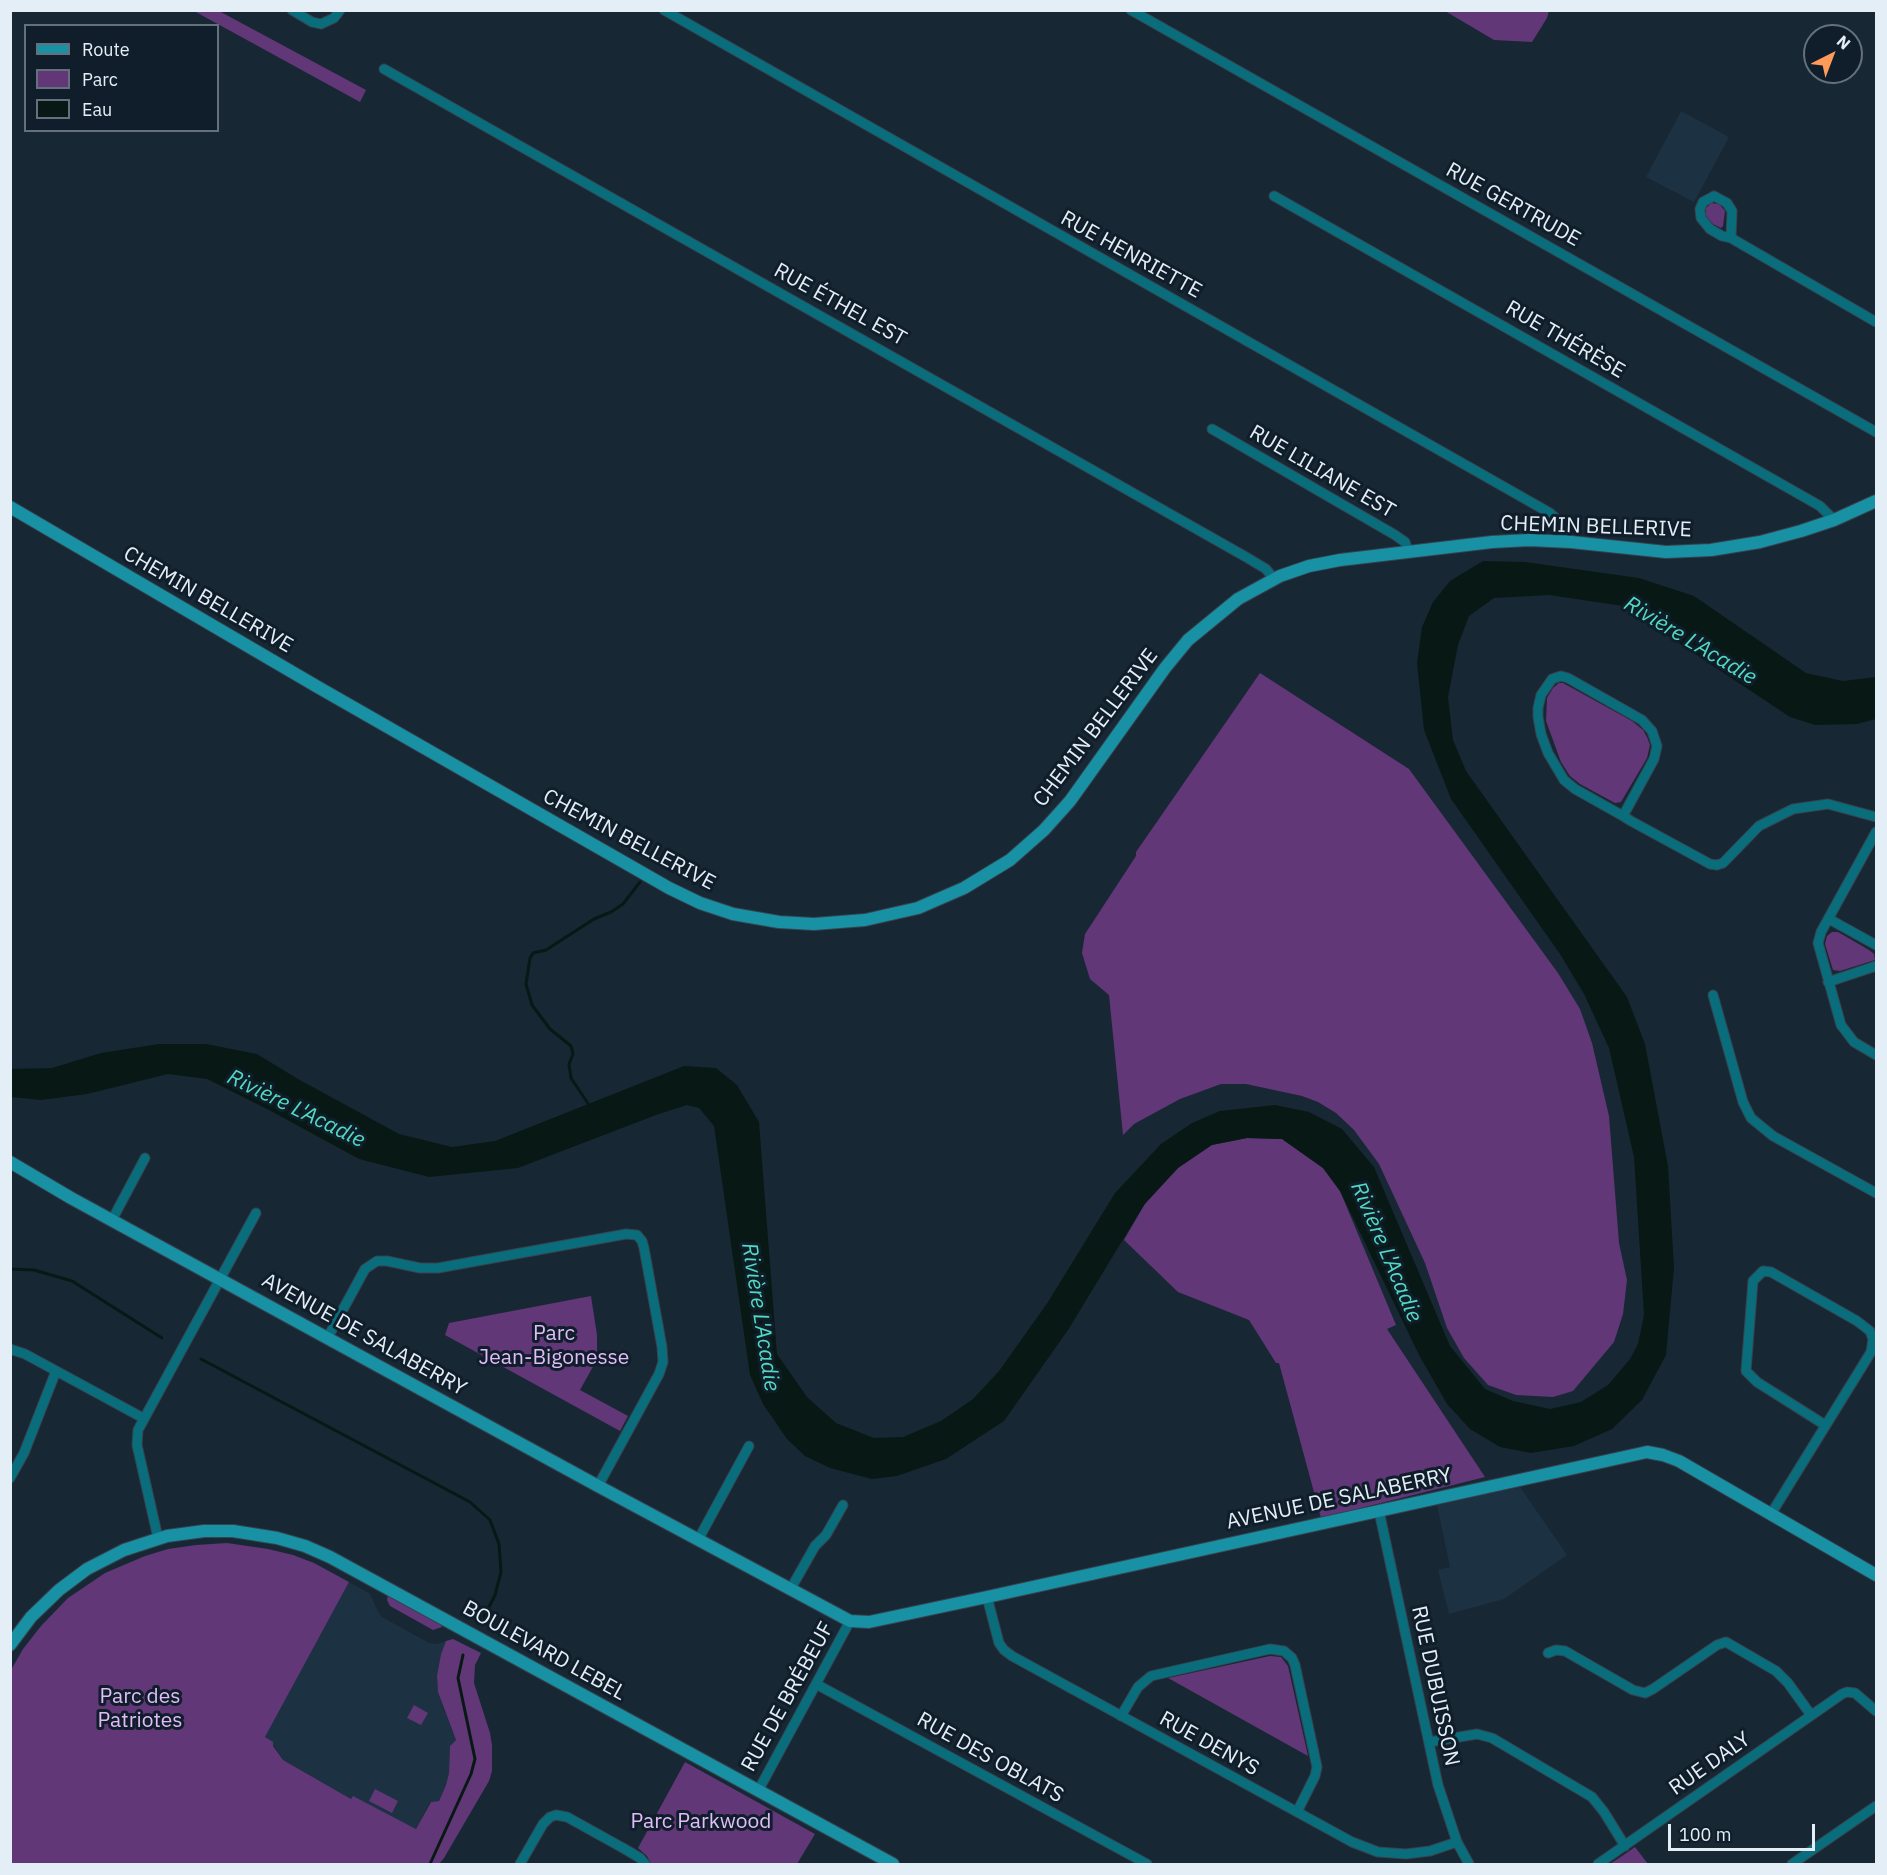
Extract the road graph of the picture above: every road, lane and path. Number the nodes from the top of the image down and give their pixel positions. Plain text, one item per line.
1 (292, 10) edge
2 (339, 10) edge
3 (664, 10) edge
4 (1131, 10) edge
5 (384, 69) dead end
6 (1274, 196) dead end
7 (1731, 238) junction
8 (1876, 322) edge
9 (1212, 429) dead end
10 (1876, 432) edge
11 (1876, 501) edge
12 (10, 507) edge
13 (1834, 520) junction
14 (1563, 542) junction
15 (1408, 551) junction
16 (1274, 579) junction
17 (1623, 816) junction
18 (1876, 817) edge
19 (1876, 832) edge
20 (1829, 919) junction
21 (1876, 945) edge
22 (1876, 966) edge
23 (1828, 981) junction
24 (1713, 995) dead end
25 (1876, 1055) edge
26 (145, 1158) dead end
27 (10, 1162) edge
28 (1876, 1194) edge
29 (256, 1213) dead end
30 (112, 1220) junction
31 (221, 1278) junction
32 (328, 1337) junction
33 (10, 1349) edge
34 (56, 1371) junction
35 (143, 1418) junction
36 (1825, 1425) junction
37 (749, 1446) dead end
38 (10, 1478) edge
39 (598, 1486) junction
40 (843, 1505) dead end
41 (1379, 1511) junction
42 (1771, 1514) junction
43 (158, 1538) junction
44 (698, 1540) junction
45 (1876, 1575) edge
46 (790, 1590) junction
47 (987, 1597) junction
48 (850, 1621) junction
49 (10, 1645) edge
50 (1548, 1653) dead end
51 (816, 1683) junction
52 (1876, 1711) edge
53 (1811, 1715) junction
54 (1121, 1716) junction
55 (1429, 1742) junction
56 (758, 1791) junction
57 (1876, 1806) edge
58 (1297, 1812) junction
59 (1457, 1842) junction
60 (1625, 1846) junction
61 (520, 1864) edge
62 (645, 1864) edge
63 (893, 1864) edge
64 (1147, 1864) edge
65 (1469, 1864) edge
66 (1598, 1864) edge
67 (1792, 1864) edge

1 - 2 street
3 - 14 street, RUE HENRIETTE
4 - 10 street, RUE GERTRUDE
5 - 16 street, RUE ÉTHEL EST
6 - 13 street, RUE THÉRÈSE
7 - 7 street
7 - 8 street
9 - 15 street, RUE LILIANE EST
11 - 13 street, CHEMIN BELLERIVE
12 - 16 street, CHEMIN BELLERIVE
13 - 14 street, CHEMIN BELLERIVE
14 - 15 street, CHEMIN BELLERIVE
15 - 16 street, CHEMIN BELLERIVE
17 - 17 street
17 - 18 street
19 - 20 street
20 - 21 street
20 - 23 street
22 - 23 street
23 - 25 street
24 - 28 street
26 - 30 street
27 - 30 street, AVENUE DE SALABERRY
29 - 31 street
30 - 31 street, AVENUE DE SALABERRY
31 - 32 street, AVENUE DE SALABERRY
31 - 35 street
32 - 39 street, AVENUE DE SALABERRY
32 - 39 street
33 - 34 street
34 - 35 street
34 - 38 street
35 - 43 street
36 - 36 street
36 - 42 street
37 - 44 street
39 - 44 street, AVENUE DE SALABERRY
40 - 46 street
41 - 42 street, AVENUE DE SALABERRY
41 - 47 street, AVENUE DE SALABERRY
41 - 55 street, RUE DUBUISSON
42 - 45 street, AVENUE DE SALABERRY
43 - 49 street, BOULEVARD LEBEL
43 - 56 street, BOULEVARD LEBEL
44 - 46 street, AVENUE DE SALABERRY
46 - 48 street, AVENUE DE SALABERRY
47 - 48 street, AVENUE DE SALABERRY
47 - 54 street, RUE DENYS
48 - 51 street, RUE DE BRÉBEUF
50 - 53 street
51 - 56 street, RUE DE BRÉBEUF
51 - 64 street, RUE DES OBLATS
52 - 53 street, RUE DALY
53 - 60 street, RUE DALY
54 - 58 street, RUE DENYS
54 - 58 street
55 - 59 street, RUE DUBUISSON
55 - 60 street
56 - 63 street, BOULEVARD LEBEL
57 - 67 street
58 - 59 street, RUE DENYS
59 - 65 street, RUE DUBUISSON
60 - 66 street, RUE DALY
61 - 62 street

